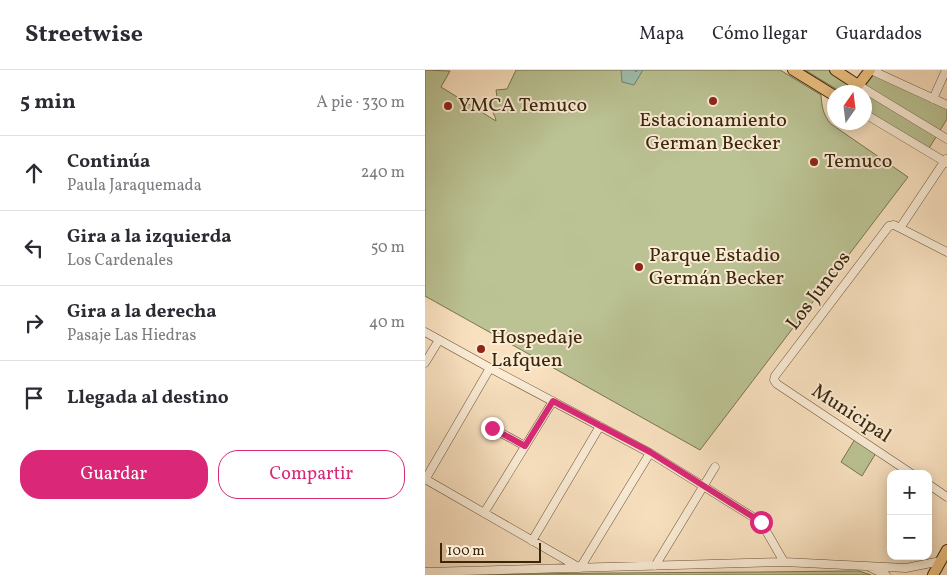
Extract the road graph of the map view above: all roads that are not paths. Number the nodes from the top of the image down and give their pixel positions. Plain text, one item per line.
1 (793, 70) edge
2 (835, 70) edge
3 (870, 70) edge
4 (946, 70) edge
5 (852, 85) edge
6 (859, 85) edge
7 (827, 91) edge
8 (872, 98) edge
9 (933, 99) junction
10 (947, 105) edge
11 (872, 118) edge
12 (947, 139) edge
13 (946, 161) edge
14 (897, 226) junction
15 (947, 252) edge
16 (425, 332) edge
17 (439, 340) junction
18 (425, 363) edge
19 (490, 368) junction
20 (774, 380) joint
21 (553, 401) junction
22 (600, 426) junction
23 (492, 428) dead end
24 (525, 446) junction
25 (650, 452) junction
26 (715, 467) dead end
27 (906, 470) edge
28 (425, 479) edge
29 (704, 486) junction
30 (932, 487) edge
31 (947, 497) edge
32 (484, 513) junction
33 (532, 541) junction
34 (947, 550) edge
35 (784, 562) junction
36 (941, 562) junction
37 (865, 565) junction
38 (655, 566) junction
39 (580, 568) junction
40 (425, 572) edge
41 (886, 575) edge
42 (933, 575) edge

1 - 7 main road
2 - 5 main road
3 - 6 main road
3 - 9 street
4 - 9 street
8 - 12 street
9 - 10 street
11 - 13 street
13 - 14 street, Los Juncos
14 - 15 street
14 - 20 street, Los Juncos
16 - 17 street
17 - 18 street
17 - 19 street
19 - 21 street
19 - 28 street
20 - 27 street, Municipal
21 - 22 street
21 - 24 street
22 - 25 street
22 - 33 street
23 - 24 street
24 - 32 street
25 - 29 street
25 - 39 street
26 - 29 street
28 - 32 street
29 - 35 street
29 - 38 street
30 - 31 street
32 - 33 street
33 - 39 street
34 - 36 main road
35 - 37 street
35 - 38 street
36 - 37 street
36 - 42 main road
37 - 41 street
38 - 39 street
39 - 40 street

